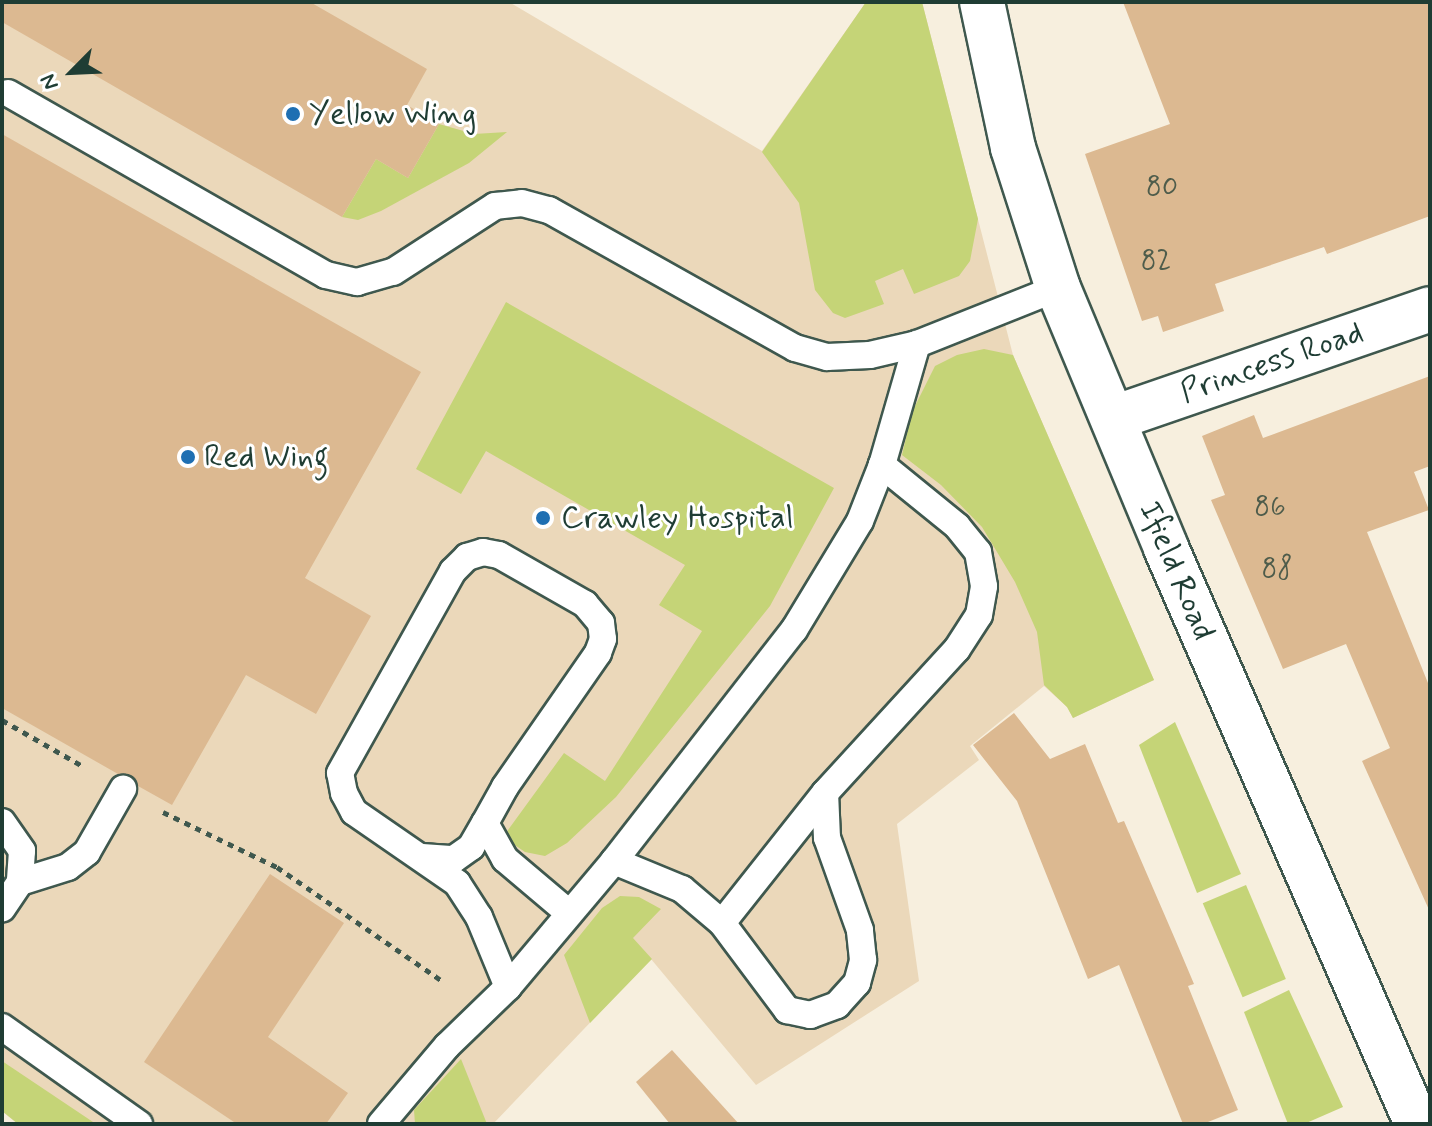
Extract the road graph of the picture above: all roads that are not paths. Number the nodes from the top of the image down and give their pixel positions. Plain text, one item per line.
1 (982, 2) edge
2 (8, 93) dead end
3 (1058, 288) junction
4 (1430, 309) edge
5 (917, 344) junction
6 (1114, 418) junction
7 (882, 465) junction
8 (123, 789) road end
9 (825, 793) junction
10 (2, 822) edge
11 (485, 823) junction
12 (419, 856) junction
13 (614, 861) junction
14 (20, 882) junction
15 (2, 909) edge
16 (569, 913) junction
17 (722, 923) junction
18 (508, 987) junction
19 (2, 1027) edge
20 (1413, 1071) edge
21 (139, 1124) edge
22 (381, 1124) edge
23 (1417, 1124) edge

1 - 3 street, Ifield Road
2 - 5 lane
3 - 5 lane
3 - 6 street, Ifield Road
4 - 6 street, Princess Road
5 - 7 lane
6 - 20 street, Ifield Road
7 - 9 lane
7 - 13 lane
8 - 14 lane
9 - 17 lane
9 - 17 lane
10 - 14 lane
11 - 12 lane
11 - 12 lane
11 - 16 lane
12 - 18 lane
13 - 16 lane
13 - 17 lane
14 - 15 lane
16 - 18 lane
18 - 22 lane
19 - 21 lane
20 - 23 street, Ifield Road

